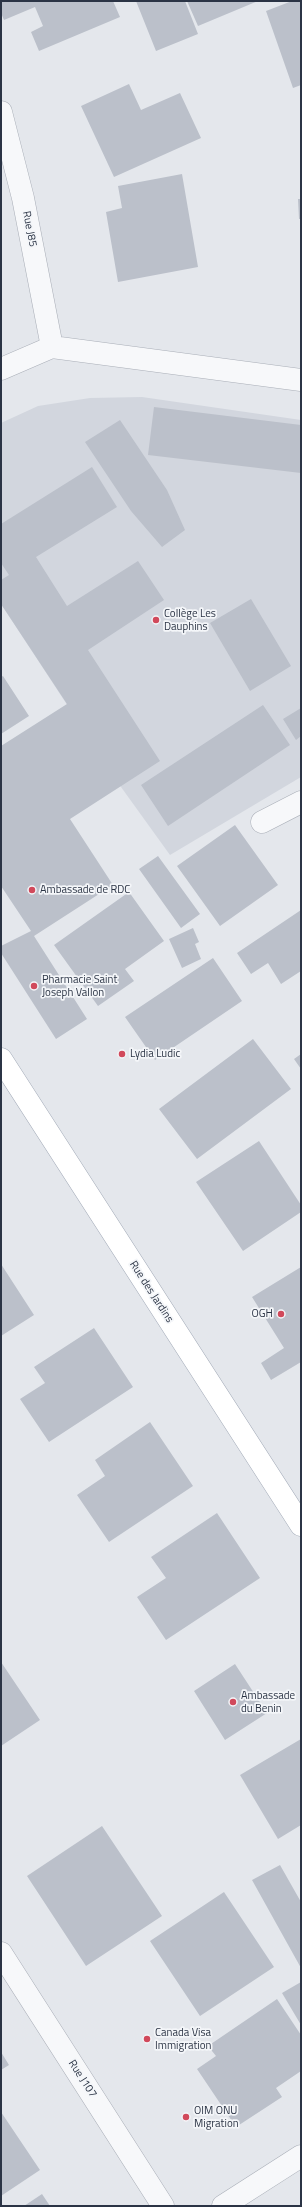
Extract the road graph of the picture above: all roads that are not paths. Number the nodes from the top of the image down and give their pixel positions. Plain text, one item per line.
1 (1, 112) edge
2 (52, 347) junction
3 (1, 369) edge
4 (301, 380) edge
5 (301, 802) edge
6 (262, 822) dead end
7 (1, 1059) edge
8 (301, 1525) edge
9 (1, 1953) edge
10 (301, 2156) edge
11 (163, 2206) edge
12 (223, 2206) edge

1 - 2 street, Rue J85
2 - 3 street
2 - 4 street
5 - 6 street
7 - 8 main road, Rue des Jardins
9 - 11 street, Rue J107
10 - 12 street

